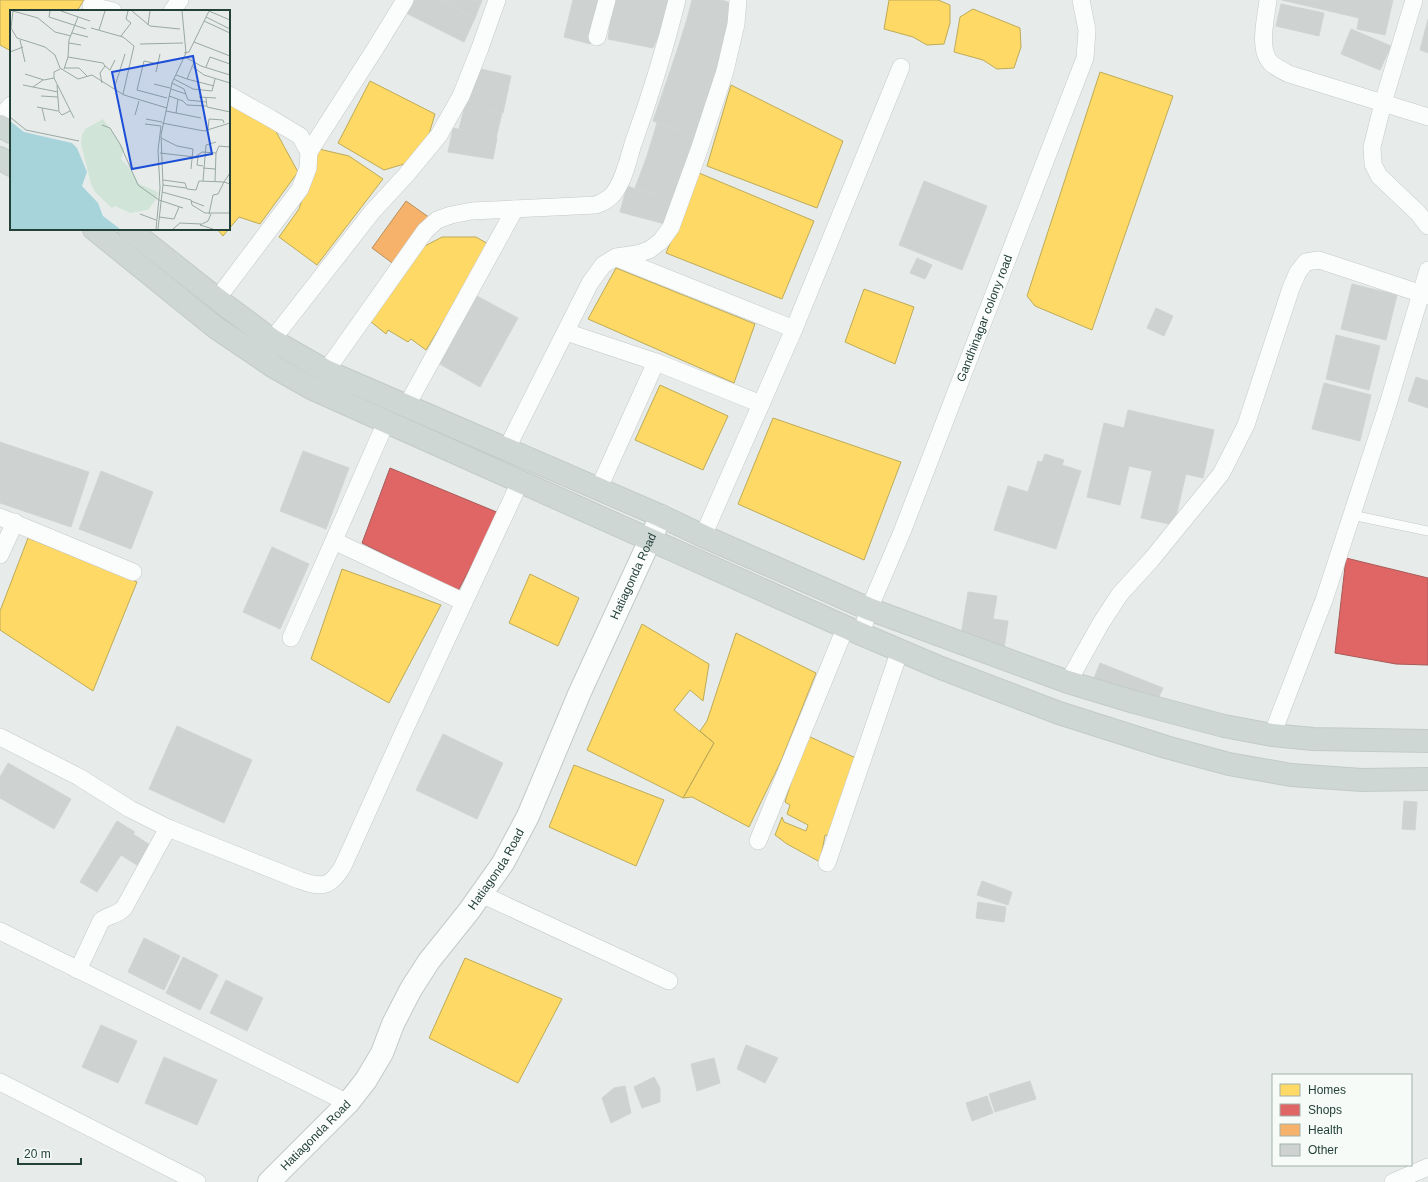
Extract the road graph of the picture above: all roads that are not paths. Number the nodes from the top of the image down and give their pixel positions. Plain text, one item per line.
1 (180, 0) edge
2 (405, 0) edge
3 (497, 0) edge
4 (607, 0) edge
5 (677, 0) edge
6 (738, 0) edge
7 (1081, 0) edge
8 (1268, 0) edge
9 (1414, 0) edge
10 (91, 6) edge
11 (109, 10) edge
12 (173, 10) edge
13 (597, 37) dead end
14 (901, 67) dead end
15 (230, 96) edge
16 (1383, 103) junction
17 (10, 107) edge
18 (1428, 117) edge
19 (0, 118) edge
20 (0, 126) edge
21 (10, 131) edge
22 (309, 152) junction
23 (0, 158) edge
24 (10, 164) edge
25 (1407, 203) junction
26 (1428, 208) edge
27 (515, 209) junction
28 (1428, 226) edge
29 (95, 230) edge
30 (130, 230) edge
31 (616, 258) junction
32 (1428, 270) edge
33 (1425, 295) edge
34 (217, 299) junction
35 (794, 329) junction
36 (566, 332) junction
37 (272, 340) junction
38 (656, 362) junction
39 (326, 371) junction
40 (761, 404) junction
41 (407, 405) junction
42 (386, 422) junction
43 (506, 450) junction
44 (520, 482) junction
45 (598, 490) junction
46 (1352, 515) junction
47 (661, 516) junction
48 (8, 519) edge
49 (1428, 531) edge
50 (703, 536) junction
51 (649, 540) junction
52 (334, 541) junction
53 (0, 555) edge
54 (133, 572) dead end
55 (464, 602) junction
56 (869, 609) junction
57 (853, 630) junction
58 (291, 638) dead end
59 (900, 650) junction
60 (1068, 682) junction
61 (1272, 734) junction
62 (0, 737) edge
63 (1428, 741) edge
64 (1428, 779) edge
65 (168, 828) junction
66 (758, 841) dead end
67 (827, 863) dead end
68 (481, 894) junction
69 (0, 931) edge
70 (78, 970) junction
71 (669, 981) dead end
72 (0, 1082) edge
73 (348, 1103) junction
74 (1428, 1167) edge
75 (197, 1182) edge
76 (269, 1182) edge
77 (1394, 1182) edge

1 - 12 street
2 - 22 street
3 - 37 street
4 - 13 street
5 - 27 street
6 - 31 street
7 - 56 street, Gandhinagar colony road
8 - 16 street
9 - 16 street
10 - 11 street
14 - 35 street
15 - 22 street
16 - 18 street
16 - 25 street
17 - 19 street
20 - 21 main road
22 - 34 street
23 - 24 main road
25 - 26 street
25 - 28 street
27 - 39 street
27 - 41 street
29 - 42 main road
30 - 34 main road
31 - 35 street
31 - 36 street
32 - 33 street
33 - 46 street
33 - 60 street
34 - 37 main road
35 - 40 street
36 - 38 street
36 - 43 street
37 - 39 main road
38 - 40 street
38 - 45 street
39 - 41 main road
40 - 50 street
41 - 43 main road
42 - 44 main road
42 - 52 street
43 - 45 main road
44 - 51 main road
44 - 55 street
45 - 47 main road
46 - 49 lane
46 - 61 street
47 - 50 main road
47 - 51 street, Hatiagonda Road
48 - 53 street
48 - 54 street
50 - 56 main road
51 - 57 main road
51 - 68 street, Hatiagonda Road
52 - 55 street
52 - 58 street
55 - 65 street
56 - 57 street, Gandhinagar colony road
56 - 60 main road
57 - 59 main road
57 - 66 street, Gandhinagar colony road
59 - 64 main road
59 - 67 street
60 - 61 main road
61 - 63 main road
62 - 65 street
65 - 70 street
68 - 71 street
68 - 73 street, Hatiagonda Road
69 - 70 street
70 - 73 street
72 - 75 street
73 - 76 street, Hatiagonda Road
74 - 77 street

